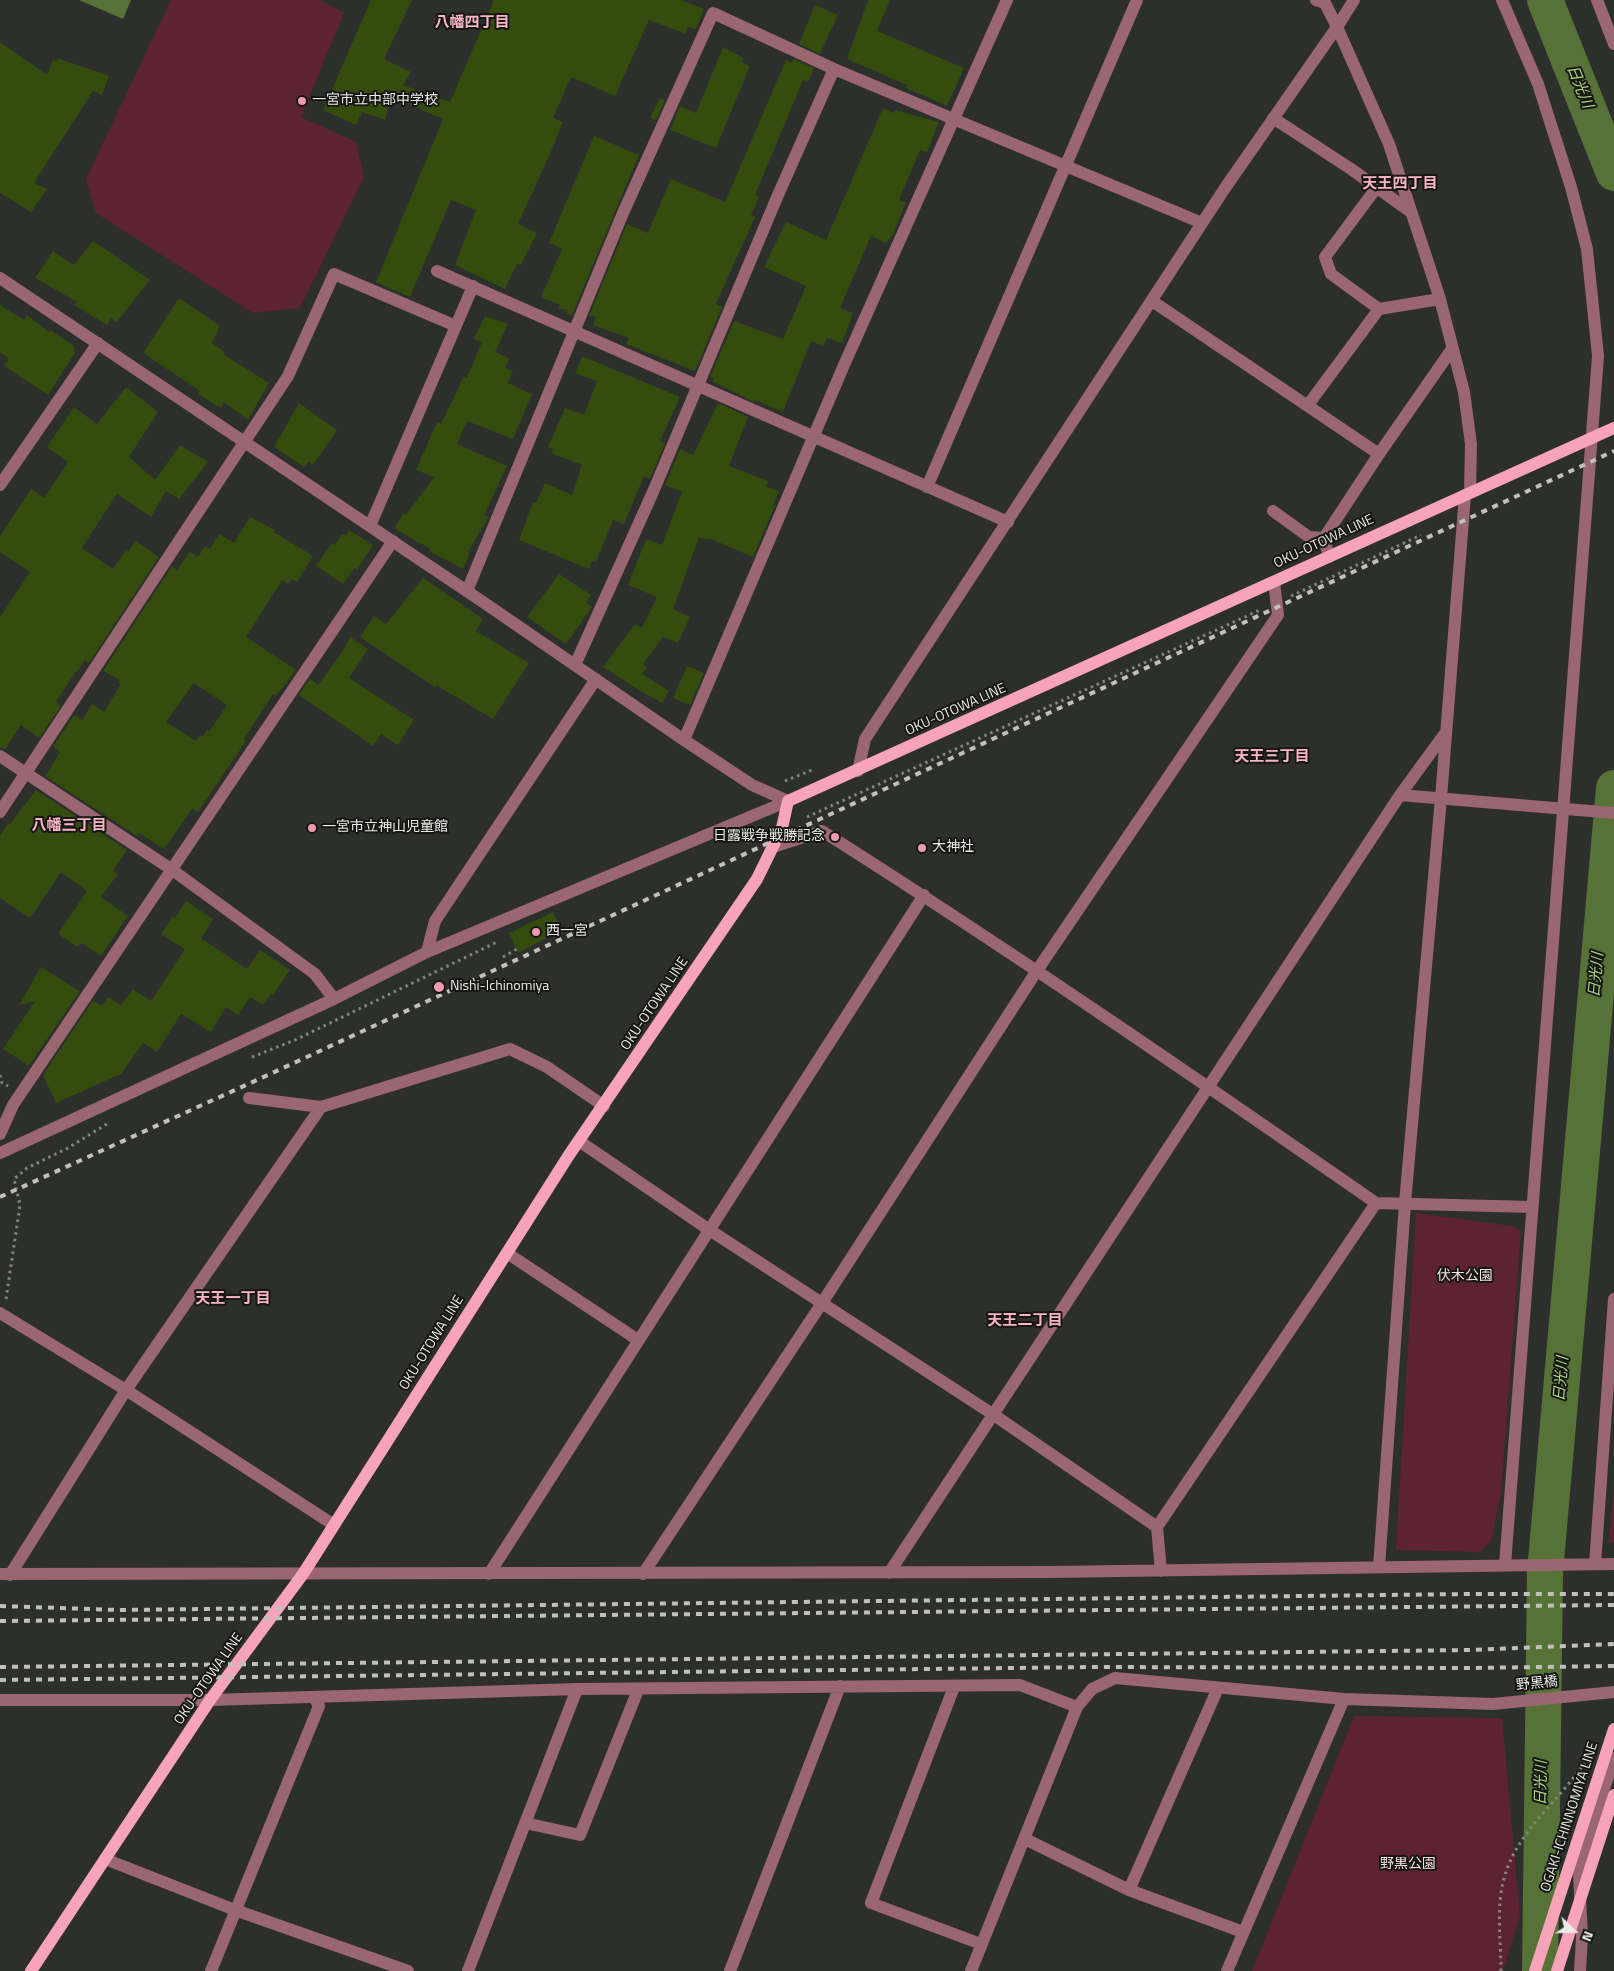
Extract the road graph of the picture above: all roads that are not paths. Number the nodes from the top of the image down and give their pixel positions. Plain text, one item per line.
1 (1008, 0) edge
2 (1137, 0) edge
3 (1316, 0) edge
4 (1354, 0) edge
5 (1502, 0) edge
6 (1597, 0) edge
7 (1337, 27) junction
8 (1614, 44) edge
9 (834, 69) junction
10 (954, 118) junction
11 (1273, 118) junction
12 (1064, 165) junction
13 (1376, 187) junction
14 (1411, 212) junction
15 (1202, 223) junction
16 (437, 271) dead end
17 (0, 278) edge
18 (473, 286) junction
19 (1440, 299) junction
20 (1152, 301) junction
21 (1380, 309) junction
22 (456, 326) junction
23 (575, 331) junction
24 (98, 343) junction
25 (1452, 349) junction
26 (698, 386) junction
27 (1308, 405) junction
28 (1614, 428) edge
29 (813, 437) junction
30 (1594, 437) junction
31 (245, 442) junction
32 (1379, 454) junction
33 (0, 485) edge
34 (928, 487) junction
35 (1468, 493) junction
36 (1272, 510) dead end
37 (1008, 522) junction
38 (370, 526) junction
39 (1324, 538) junction
40 (393, 541) junction
41 (1329, 557) junction
42 (1274, 582) junction
43 (467, 592) junction
44 (575, 665) junction
45 (596, 679) junction
46 (1446, 732) junction
47 (684, 740) junction
48 (0, 756) edge
49 (858, 771) junction
50 (26, 773) junction
51 (1400, 795) junction
52 (1441, 798) junction
53 (788, 802) junction
54 (1565, 809) junction
55 (0, 812) edge
56 (1614, 813) edge
57 (773, 847) junction
58 (171, 869) junction
59 (924, 895) junction
60 (427, 952) junction
61 (1036, 972) junction
62 (334, 999) junction
63 (1209, 1087) junction
64 (249, 1098) dead end
65 (604, 1106) junction
66 (321, 1107) junction
67 (0, 1134) edge
68 (579, 1141) junction
69 (0, 1153) edge
70 (1376, 1203) junction
71 (1405, 1203) junction
72 (1532, 1207) junction
73 (708, 1230) junction
74 (507, 1252) junction
75 (1614, 1299) edge
76 (822, 1303) junction
77 (2, 1314) edge
78 (638, 1340) junction
79 (126, 1390) junction
80 (994, 1415) junction
81 (334, 1525) junction
82 (1157, 1527) junction
83 (1590, 1564) junction
84 (1614, 1564) edge
85 (1508, 1565) junction
86 (1379, 1567) junction
87 (1161, 1571) junction
88 (889, 1573) junction
89 (303, 1574) junction
90 (489, 1574) junction
91 (643, 1574) junction
92 (5, 1575) edge
93 (840, 1686) junction
94 (954, 1687) junction
95 (1218, 1688) junction
96 (577, 1689) junction
97 (638, 1690) junction
98 (1614, 1692) edge
99 (314, 1697) junction
100 (1344, 1699) junction
101 (0, 1700) edge
102 (210, 1700) junction
103 (1077, 1707) junction
104 (1614, 1730) edge
105 (1614, 1758) edge
106 (1614, 1795) edge
107 (525, 1823) junction
108 (1025, 1839) junction
109 (105, 1860) junction
110 (1129, 1890) junction
111 (235, 1910) junction
112 (1243, 1932) junction
113 (981, 1944) junction
114 (31, 1971) edge
115 (211, 1971) edge
116 (408, 1971) edge
117 (468, 1971) edge
118 (730, 1971) edge
119 (971, 1971) edge
120 (1227, 1971) edge
121 (1535, 1971) edge
122 (1557, 1971) edge
123 (1580, 1971) edge

1 - 10 street
2 - 12 street
3 - 7 street
4 - 7 street
5 - 30 street
6 - 8 street
7 - 11 street
7 - 14 street
9 - 10 street
9 - 23 street
9 - 26 street
10 - 12 street
10 - 29 street
11 - 13 street
11 - 15 street
12 - 15 street
12 - 34 street
13 - 14 street
13 - 21 street
14 - 19 street
15 - 20 street
16 - 18 street
17 - 24 street
18 - 22 street
18 - 23 street
19 - 21 street
19 - 25 street
20 - 27 street
20 - 37 street
21 - 27 street
22 - 31 street
22 - 38 street
23 - 26 street
23 - 43 street
24 - 31 street
24 - 33 street
25 - 32 street
25 - 35 street
26 - 29 street
26 - 44 street
27 - 32 street
28 - 30 main road, OKU-OTOWA LINE
29 - 34 street
29 - 47 street
30 - 35 main road, OKU-OTOWA LINE
30 - 54 street
31 - 38 street
31 - 50 street
32 - 39 street
34 - 37 street
35 - 41 main road, OKU-OTOWA LINE
35 - 46 street
36 - 39 street
37 - 49 street
38 - 40 street
39 - 41 street
40 - 43 street
40 - 58 street
41 - 42 main road, OKU-OTOWA LINE
42 - 49 main road, OKU-OTOWA LINE
42 - 61 street
43 - 44 street
44 - 45 street
45 - 47 street
45 - 60 street
46 - 51 street
46 - 52 street
47 - 53 street
48 - 50 street
49 - 53 main road, OKU-OTOWA LINE
50 - 55 street
50 - 58 street
51 - 52 street
51 - 63 street
52 - 54 street
52 - 71 street
53 - 57 main road, OKU-OTOWA LINE
53 - 60 street
54 - 56 street
54 - 72 street
57 - 59 street
57 - 65 main road, OKU-OTOWA LINE
58 - 62 street
58 - 67 street
59 - 61 street
59 - 73 street
60 - 62 street
61 - 63 street
61 - 76 street
62 - 69 street
63 - 70 street
63 - 80 street
64 - 66 street
65 - 66 street
65 - 68 main road, OKU-OTOWA LINE
66 - 79 street
68 - 73 street
68 - 74 main road, OKU-OTOWA LINE
70 - 71 street
70 - 82 street
71 - 72 street
71 - 86 street
72 - 85 street
73 - 76 street
73 - 78 street
74 - 78 street
74 - 81 main road, OKU-OTOWA LINE
75 - 83 street
76 - 80 street
76 - 91 street
77 - 79 street
78 - 90 street
79 - 81 street
79 - 92 street
80 - 82 street
80 - 88 street
81 - 89 main road, OKU-OTOWA LINE
82 - 87 street
83 - 84 street
83 - 85 street
85 - 86 street
86 - 87 street
87 - 88 street
88 - 91 street
89 - 90 street
89 - 92 street
89 - 102 main road, OKU-OTOWA LINE
90 - 91 street
93 - 94 street
93 - 97 street
93 - 118 street
94 - 103 street
94 - 113 street
95 - 100 street, 野黒橋
95 - 103 street, 野黒橋
95 - 110 street
96 - 97 street
96 - 99 street
96 - 107 street
97 - 107 street
98 - 100 street, 野黒橋
99 - 102 street
99 - 111 street
100 - 112 street
101 - 102 street
102 - 109 main road, OKU-OTOWA LINE
103 - 108 street, 野黒橋
104 - 121 main road, OGAKI-ICHINNOMIYA LINE
105 - 123 street
106 - 122 main road, bridge
107 - 117 street
108 - 110 street
108 - 113 street, 野黒橋
109 - 111 street
109 - 114 main road, OKU-OTOWA LINE
110 - 112 street
111 - 115 street
111 - 116 street
112 - 120 street
113 - 119 street, 野黒橋

